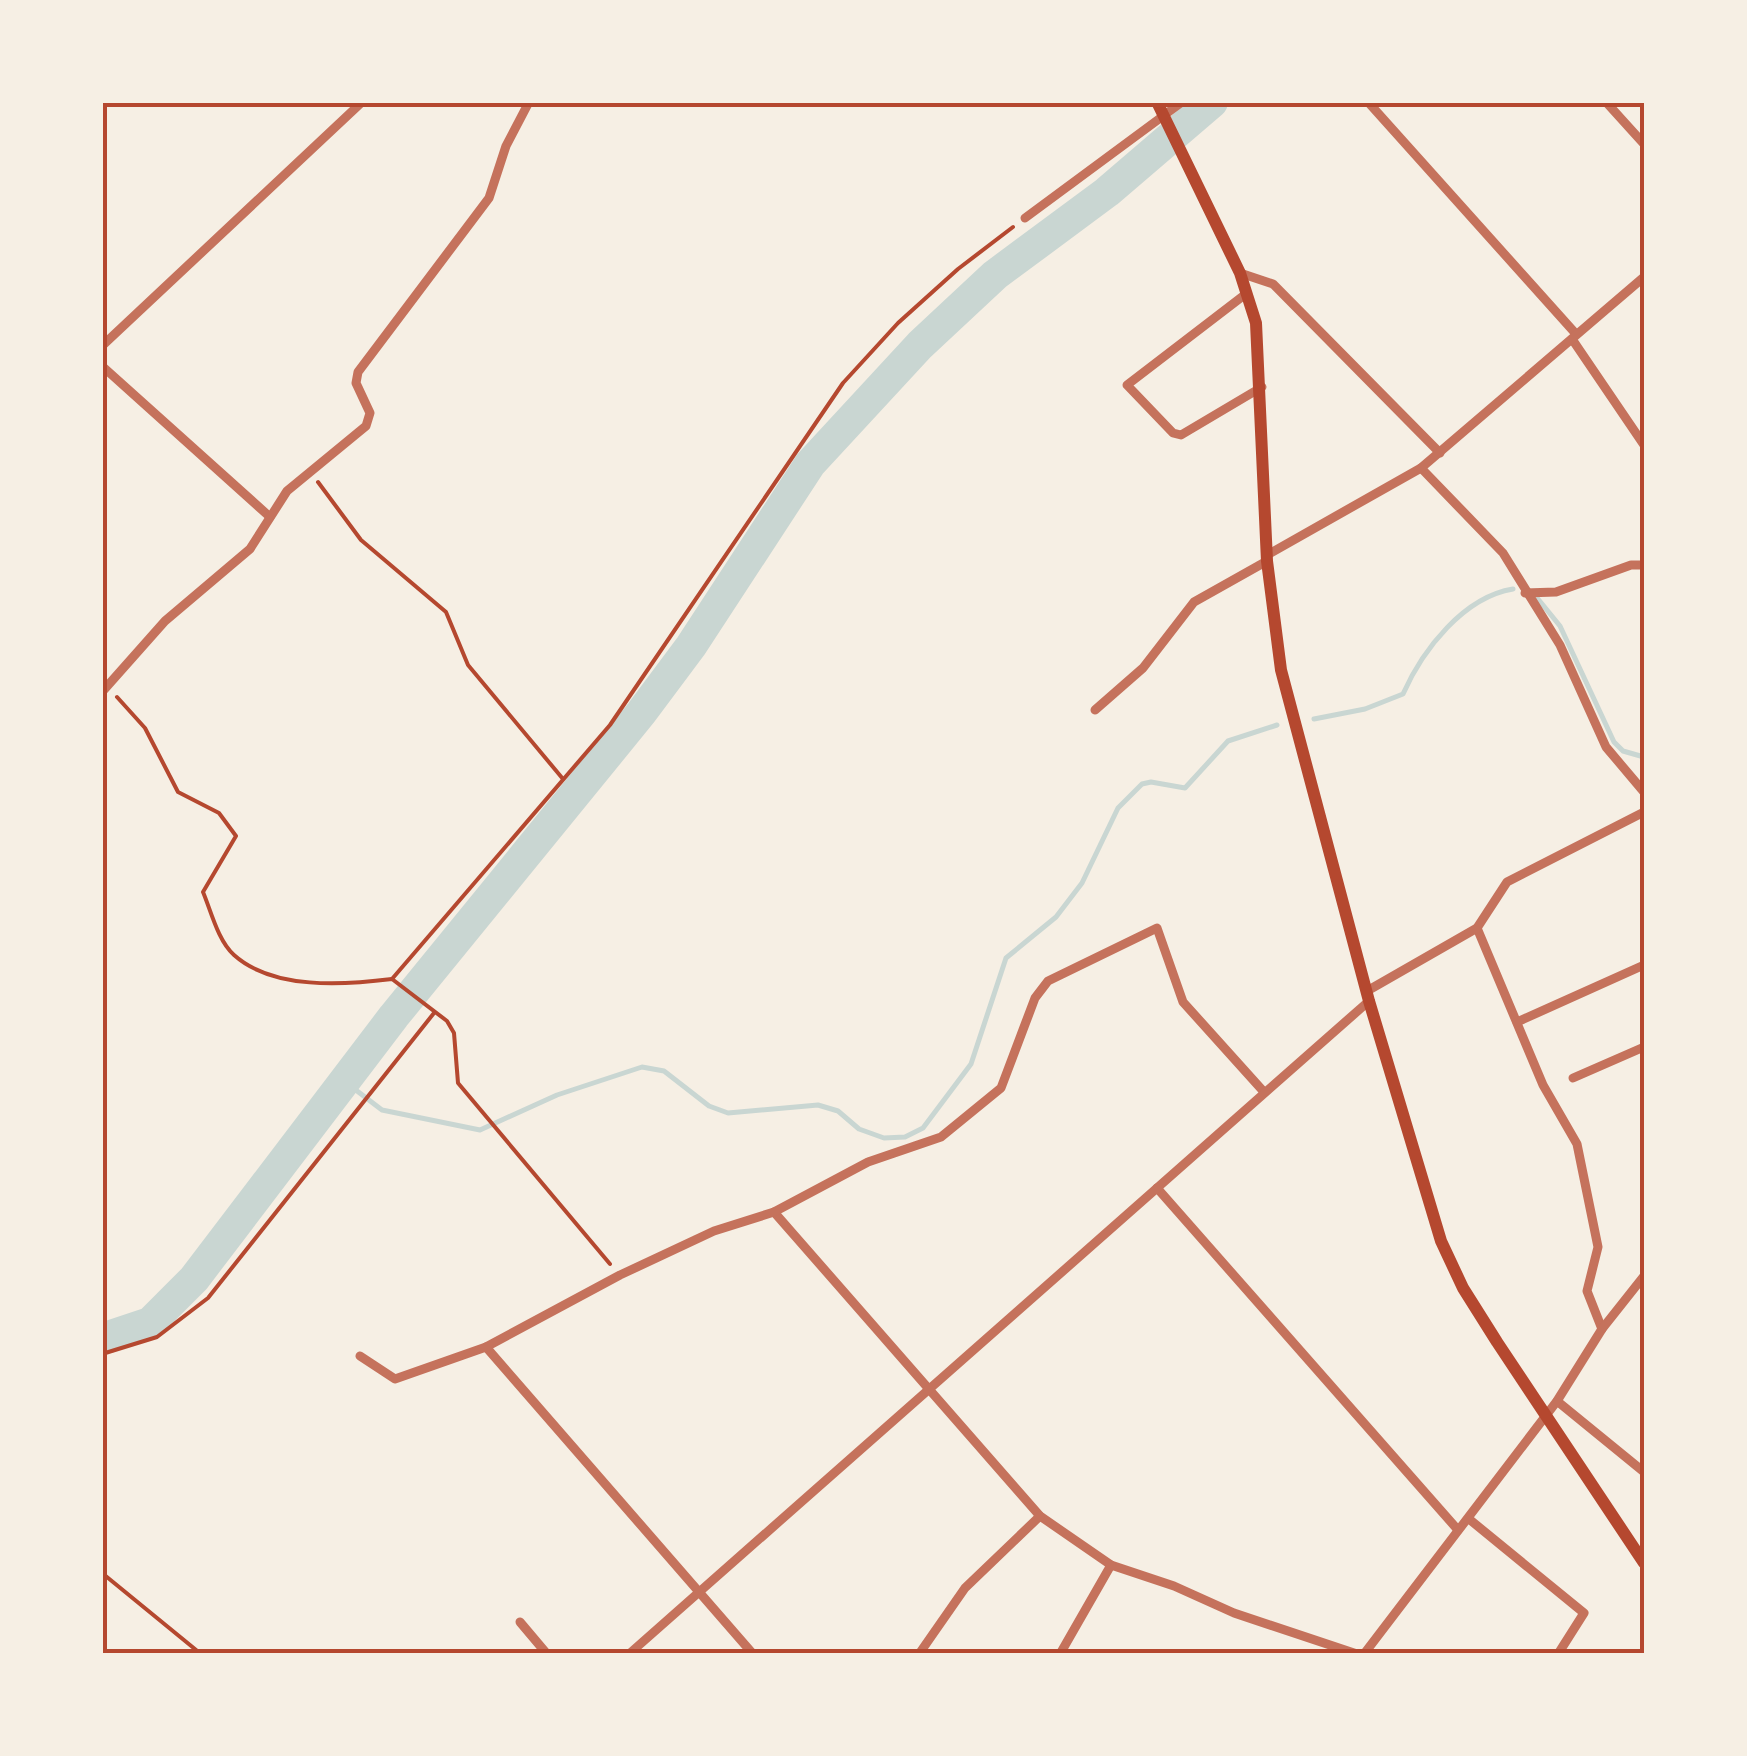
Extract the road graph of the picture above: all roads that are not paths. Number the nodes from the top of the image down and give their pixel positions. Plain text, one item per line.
1 (362, 102) edge
2 (529, 102) edge
3 (1182, 102) edge
4 (1368, 102) edge
5 (1606, 102) edge
6 (1162, 112) edge
7 (1644, 144) edge
8 (1025, 218) road end
9 (1240, 274) junction
10 (1644, 277) edge
11 (1247, 293) junction
12 (1574, 336) junction
13 (102, 346) edge
14 (102, 366) edge
15 (1262, 387) junction
16 (1644, 445) edge
17 (1440, 453) junction
18 (1421, 468) junction
19 (270, 517) junction
20 (1267, 558) junction
21 (1644, 564) edge
22 (1525, 593) junction
23 (105, 690) edge
24 (1095, 710) dead end
25 (1644, 792) edge
26 (1644, 812) edge
27 (1477, 928) junction
28 (1644, 965) edge
29 (1368, 996) junction
30 (1517, 1022) junction
31 (1644, 1047) edge
32 (1573, 1078) dead end
33 (1264, 1092) junction
34 (1156, 1188) junction
35 (774, 1212) junction
36 (1644, 1276) edge
37 (1602, 1328) junction
38 (486, 1347) junction
39 (360, 1356) dead end
40 (928, 1391) junction
41 (1557, 1401) junction
42 (1548, 1413) junction
43 (1644, 1472) edge
44 (1040, 1516) junction
45 (1469, 1519) junction
46 (1458, 1530) junction
47 (1644, 1563) edge
48 (1111, 1565) junction
49 (699, 1592) junction
50 (520, 1622) dead end
51 (547, 1654) edge
52 (630, 1654) edge
53 (753, 1654) edge
54 (919, 1654) edge
55 (1060, 1654) edge
56 (1361, 1654) edge
57 (1558, 1654) edge

1 - 13 street
2 - 19 street
3 - 6 street
4 - 12 street
5 - 7 street
6 - 8 street
6 - 9 main road
9 - 11 main road
9 - 17 street
10 - 12 street
11 - 15 main road
11 - 15 street
12 - 16 street
12 - 17 street
14 - 19 street
15 - 20 main road
17 - 18 street
18 - 20 street
18 - 22 street
19 - 23 street
20 - 24 street
20 - 29 main road
21 - 22 street
22 - 25 street
26 - 27 street
27 - 29 street
27 - 30 street
28 - 30 street
29 - 33 street
29 - 42 main road
30 - 37 street
31 - 32 street
33 - 34 street
33 - 35 street
34 - 40 street
34 - 46 street
35 - 38 street
35 - 40 street
36 - 37 street
37 - 41 street
38 - 39 street
38 - 49 street
40 - 44 street
40 - 49 street
41 - 42 street
41 - 43 street
42 - 45 street
42 - 47 main road
44 - 48 street
44 - 54 street
45 - 46 street
45 - 57 street
46 - 56 street
48 - 55 street
48 - 56 street
49 - 52 street
49 - 53 street
50 - 51 street

